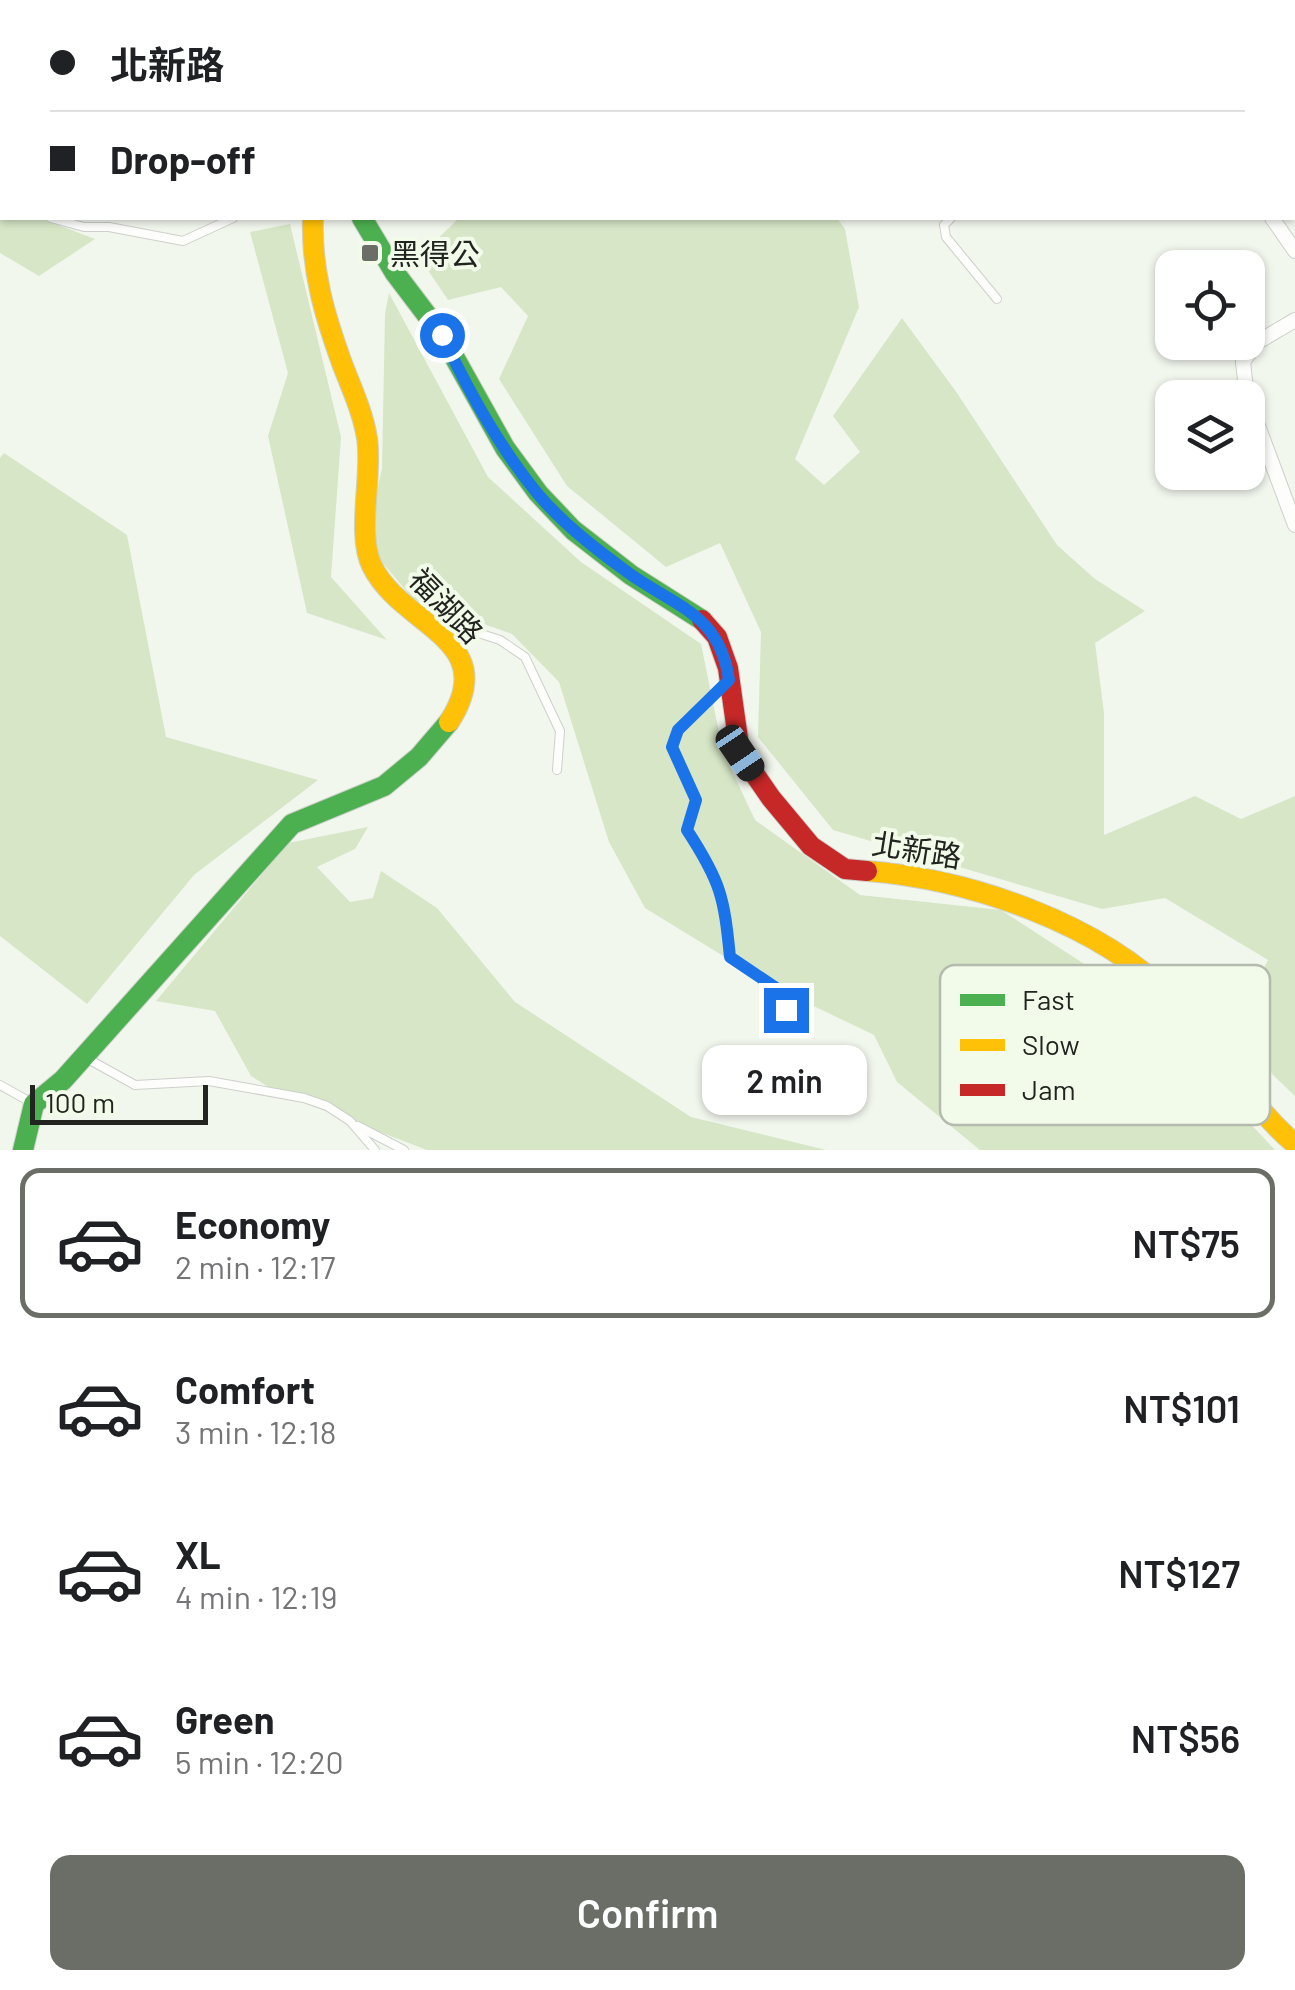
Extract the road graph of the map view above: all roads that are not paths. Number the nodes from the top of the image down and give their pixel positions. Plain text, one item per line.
1 (59, 220) edge
2 (229, 220) edge
3 (314, 220) edge
4 (363, 220) edge
5 (950, 220) edge
6 (1273, 220) edge
7 (1295, 251) edge
8 (997, 299) dead end
9 (1295, 320) edge
10 (1246, 380) edge
11 (1265, 446) edge
12 (1295, 525) edge
13 (446, 640) junction
14 (729, 680) junction
15 (556, 770) dead end
16 (1134, 965) edge
17 (786, 1010) dead end
18 (84, 1056) junction
19 (0, 1086) edge
20 (34, 1104) junction
21 (350, 1121) junction
22 (1270, 1123) edge
23 (1295, 1144) edge
24 (23, 1150) edge
25 (374, 1150) edge
26 (404, 1150) edge

1 - 2 lane
3 - 13 main road, 福湖路
4 - 14 main road, 北新路
5 - 8 lane
6 - 7 street
9 - 10 street
11 - 12 street
13 - 15 lane
13 - 18 main road, 福湖路
14 - 16 main road, 北新路
14 - 17 lane
18 - 20 main road, 福湖路
18 - 21 lane
19 - 20 lane
20 - 24 main road
21 - 25 lane
21 - 26 lane
22 - 23 main road, 北新路

